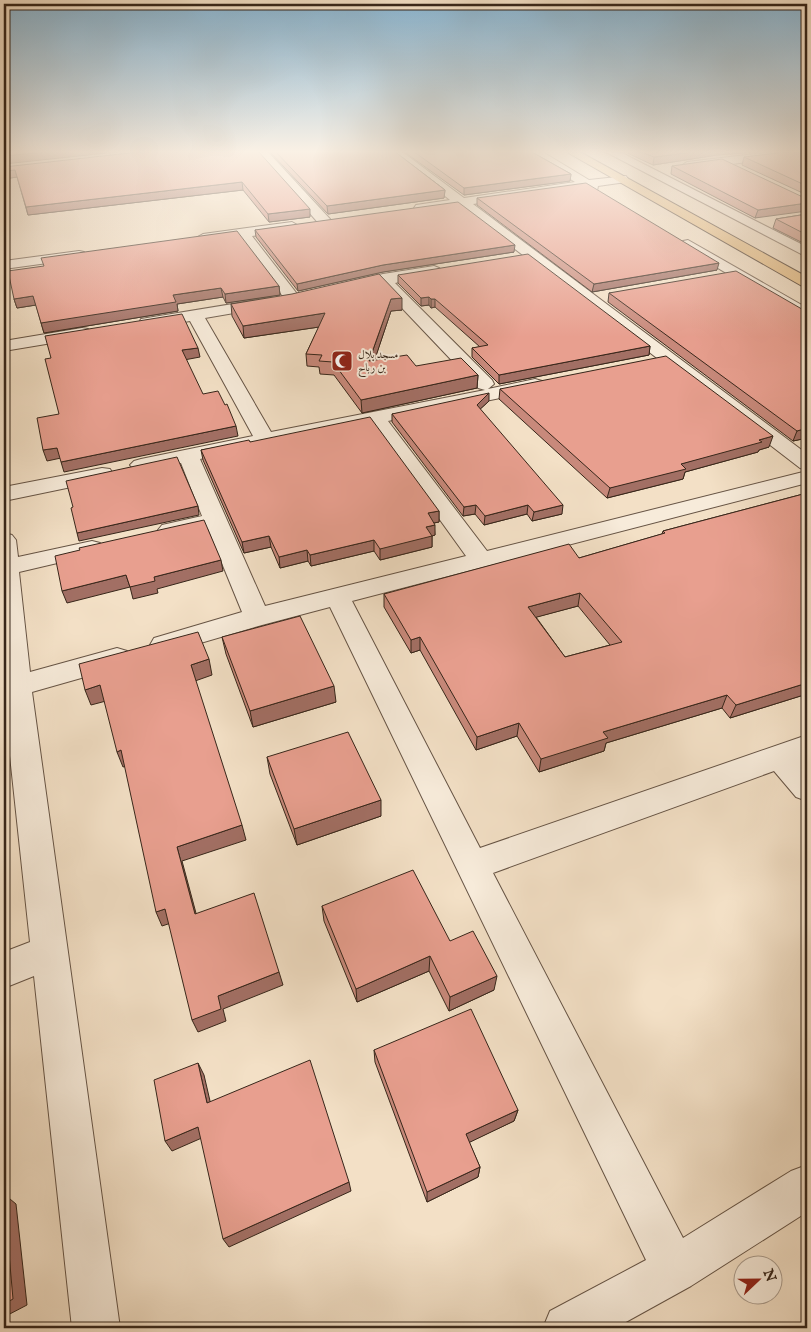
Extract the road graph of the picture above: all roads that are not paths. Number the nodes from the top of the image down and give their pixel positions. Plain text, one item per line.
1 (322, 213) edge
2 (476, 213) edge
3 (682, 213) edge
4 (729, 213) edge
5 (770, 222) edge
6 (752, 225) junction
7 (243, 233) junction
8 (678, 238) edge
9 (185, 241) edge
10 (807, 253) edge
11 (89, 254) edge
12 (532, 255) junction
13 (512, 258) edge
14 (4, 265) edge
15 (445, 269) edge
16 (736, 273) junction
17 (716, 276) edge
18 (383, 279) junction
19 (807, 284) edge
20 (329, 291) edge
21 (311, 295) edge
22 (609, 295) edge
23 (293, 299) junction
24 (589, 299) junction
25 (194, 315) junction
26 (807, 315) edge
27 (136, 325) edge
28 (97, 331) edge
29 (4, 346) edge
30 (669, 358) junction
31 (645, 364) edge
32 (552, 382) edge
33 (494, 392) junction
34 (376, 418) junction
35 (265, 439) junction
36 (188, 456) junction
37 (807, 464) edge
38 (807, 477) edge
39 (4, 494) edge
40 (215, 520) junction
41 (148, 535) edge
42 (110, 544) edge
43 (4, 554) edge
44 (482, 560) junction
45 (338, 598) junction
46 (257, 617) junction
47 (10, 688) edge
48 (794, 753) edge
49 (807, 788) edge
50 (473, 865) junction
51 (49, 954) junction
52 (4, 970) edge
53 (807, 1188) edge
54 (675, 1270) junction
55 (96, 1328) edge
56 (567, 1328) edge

1 - 7 street
2 - 12 street
3 - 19 main road
4 - 6 street
5 - 6 street
6 - 10 street
7 - 9 street
7 - 23 street
8 - 16 street
11 - 14 street
12 - 13 street
12 - 24 street
15 - 18 street
16 - 17 street
16 - 26 street
18 - 20 street
18 - 33 street
21 - 23 street
22 - 24 street
23 - 25 street
24 - 30 street
25 - 27 street
25 - 35 street
28 - 29 street
30 - 31 street
30 - 37 street
32 - 33 street
33 - 34 street
34 - 35 street
34 - 44 street
35 - 36 street
36 - 39 street
36 - 40 street
38 - 44 street
40 - 41 street
40 - 46 street
42 - 43 street
43 - 47 street
44 - 45 street
45 - 46 street
45 - 50 street
46 - 47 street
47 - 51 street
48 - 49 street
48 - 50 street
50 - 54 street
51 - 52 street
51 - 55 street
53 - 54 street
54 - 56 street

